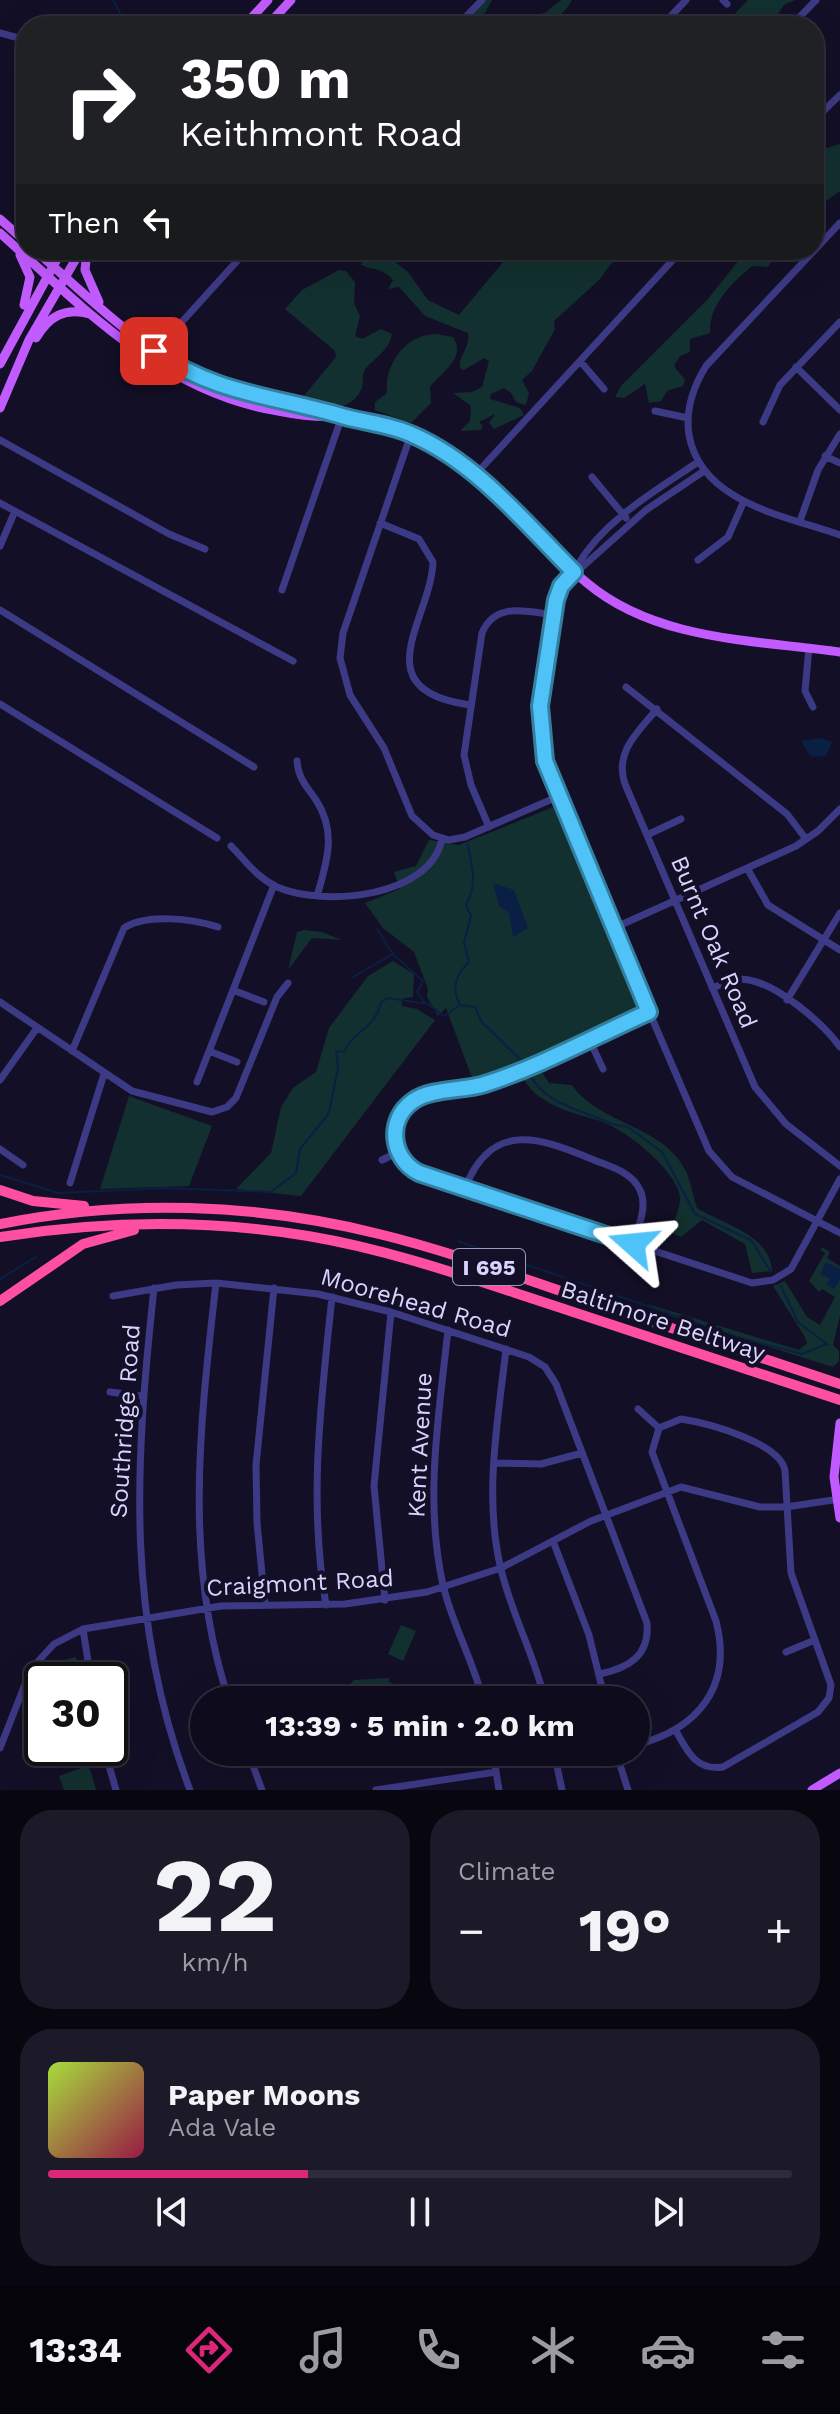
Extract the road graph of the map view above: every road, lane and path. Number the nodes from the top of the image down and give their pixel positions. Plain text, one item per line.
1 (268, 0) edge
2 (291, 0) edge
3 (482, 0) edge
4 (816, 0) edge
5 (253, 16) edge
6 (276, 16) edge
7 (467, 16) edge
8 (801, 16) edge
9 (840, 95) edge
10 (824, 110) edge
11 (0, 219) edge
12 (840, 223) edge
13 (14, 231) edge
14 (1, 234) edge
15 (824, 240) edge
16 (16, 251) edge
17 (23, 260) edge
18 (36, 260) edge
19 (42, 260) edge
20 (56, 260) edge
21 (75, 260) edge
22 (87, 260) edge
23 (238, 260) edge
24 (673, 260) edge
25 (805, 260) edge
26 (50, 270) junction
27 (62, 280) junction
28 (98, 312) junction
29 (840, 322) edge
30 (14, 333) junction
31 (151, 355) junction
32 (580, 361) junction
33 (0, 364) edge
34 (796, 367) junction
35 (9, 386) junction
36 (604, 389) dead end
37 (0, 408) edge
38 (840, 410) edge
39 (655, 411) dead end
40 (342, 416) junction
41 (688, 418) junction
42 (763, 422) dead end
43 (411, 434) junction
44 (840, 434) edge
45 (0, 440) edge
46 (825, 456) junction
47 (698, 462) junction
48 (840, 463) edge
49 (704, 471) junction
50 (475, 475) junction
51 (592, 477) dead end
52 (744, 501) junction
53 (0, 503) edge
54 (15, 511) junction
55 (624, 514) junction
56 (800, 521) junction
57 (631, 522) junction
58 (380, 523) junction
59 (840, 535) edge
60 (0, 546) edge
61 (205, 549) dead end
62 (698, 560) dead end
63 (574, 572) junction
64 (282, 590) dead end
65 (0, 610) edge
66 (553, 615) junction
67 (809, 647) junction
68 (840, 652) edge
69 (293, 661) dead end
70 (626, 687) dead end
71 (0, 704) edge
72 (470, 705) junction
73 (813, 707) dead end
74 (657, 709) junction
75 (297, 761) dead end
76 (254, 767) dead end
77 (557, 797) junction
78 (840, 809) edge
79 (681, 819) dead end
80 (489, 827) junction
81 (647, 835) junction
82 (217, 838) dead end
83 (442, 839) junction
84 (806, 839) junction
85 (231, 846) dead end
86 (747, 868) junction
87 (274, 885) junction
88 (317, 896) junction
89 (675, 900) junction
90 (840, 913) edge
91 (218, 927) dead end
92 (614, 928) junction
93 (824, 940) junction
94 (840, 950) edge
95 (288, 983) dead end
96 (712, 988) junction
97 (233, 990) junction
98 (787, 1000) junction
99 (0, 1002) edge
100 (264, 1002) dead end
101 (649, 1012) junction
102 (37, 1028) junction
103 (589, 1039) junction
104 (840, 1047) edge
105 (72, 1051) junction
106 (209, 1051) junction
107 (237, 1062) dead end
108 (603, 1069) dead end
109 (104, 1074) junction
110 (1, 1077) edge
111 (197, 1082) dead end
112 (0, 1149) edge
113 (398, 1152) junction
114 (382, 1160) dead end
115 (23, 1165) dead end
116 (840, 1166) edge
117 (840, 1179) edge
118 (70, 1183) dead end
119 (465, 1188) junction
120 (0, 1190) edge
121 (126, 1209) junction
122 (815, 1220) junction
123 (0, 1224) edge
124 (174, 1225) junction
125 (840, 1233) edge
126 (0, 1237) edge
127 (633, 1244) junction
128 (216, 1283) junction
129 (154, 1288) junction
130 (274, 1288) junction
131 (113, 1296) dead end
132 (332, 1297) junction
133 (0, 1301) edge
134 (391, 1312) junction
135 (448, 1330) junction
136 (506, 1349) junction
137 (840, 1384) edge
138 (110, 1392) dead end
139 (142, 1396) junction
140 (840, 1400) edge
141 (638, 1409) dead end
142 (840, 1426) edge
143 (659, 1428) junction
144 (582, 1453) junction
145 (494, 1463) junction
146 (666, 1491) junction
147 (838, 1500) edge
148 (786, 1507) junction
149 (606, 1514) junction
150 (840, 1518) edge
151 (553, 1541) junction
152 (501, 1568) junction
153 (444, 1588) junction
154 (385, 1600) junction
155 (265, 1604) junction
156 (326, 1605) junction
157 (207, 1608) junction
158 (147, 1617) junction
159 (83, 1629) junction
160 (815, 1640) junction
161 (786, 1652) dead end
162 (88, 1662) edge
163 (600, 1674) junction
164 (226, 1686) edge
165 (478, 1686) edge
166 (541, 1686) edge
167 (602, 1686) edge
168 (676, 1731) junction
169 (650, 1740) edge
170 (0, 1748) edge
171 (109, 1766) edge
172 (253, 1766) edge
173 (495, 1766) edge
174 (557, 1766) edge
175 (620, 1766) edge
176 (496, 1772) junction
177 (840, 1773) edge
178 (116, 1790) edge
179 (190, 1790) edge
180 (262, 1790) edge
181 (376, 1790) edge
182 (499, 1790) edge
183 (562, 1790) edge
184 (628, 1790) edge
185 (812, 1790) edge

1 - 5 main road
2 - 6 main road
3 - 7 street
4 - 8 street
9 - 10 street
11 - 13 main road
12 - 15 street
14 - 16 main road
17 - 30 main road
18 - 26 main road
19 - 26 main road
20 - 26 main road
21 - 27 main road
22 - 28 main road
23 - 31 street
24 - 32 street
25 - 41 street
26 - 27 main road
26 - 30 main road
27 - 28 main road
27 - 35 main road
28 - 31 main road
28 - 35 main road
29 - 34 street
30 - 33 main road
31 - 40 main road
32 - 36 street
32 - 50 street
34 - 38 street
34 - 42 street
35 - 37 main road
39 - 41 street
40 - 43 main road
40 - 64 street
41 - 47 street
43 - 50 main road
43 - 58 street
44 - 46 street
45 - 61 street
46 - 48 street
46 - 56 street
47 - 49 street
47 - 55 street
49 - 52 street
49 - 57 street
50 - 63 main road
51 - 55 street
52 - 56 street
52 - 62 street
53 - 54 street
54 - 60 street
54 - 69 street
55 - 57 street
55 - 63 street
56 - 59 street
57 - 63 street
58 - 72 street
58 - 83 street
63 - 66 street
63 - 67 main road
65 - 76 street
66 - 72 street
66 - 77 street
67 - 68 main road
67 - 73 street
70 - 74 street
71 - 82 street
72 - 80 street
74 - 81 street, Burnt Oak Road
74 - 84 street
75 - 88 street
77 - 80 street
77 - 92 street
78 - 84 street
79 - 81 street
80 - 83 street
81 - 89 street, Burnt Oak Road
83 - 88 street
84 - 86 street
85 - 87 street
86 - 89 street
86 - 93 street
87 - 88 street
87 - 97 street
89 - 92 street
89 - 96 street, Burnt Oak Road
90 - 93 street
91 - 105 street
92 - 101 street
93 - 94 street
93 - 98 street
95 - 109 street
96 - 98 street
96 - 116 street, Burnt Oak Road
97 - 100 street
97 - 106 street
98 - 104 street
99 - 102 street
101 - 103 street
101 - 122 street
102 - 105 street
102 - 110 street
103 - 108 street
103 - 113 street
105 - 109 street
106 - 107 street
106 - 111 street
109 - 118 street
112 - 115 street
113 - 114 street
113 - 119 street
117 - 122 street
119 - 127 street
119 - 127 street
120 - 121 highway
121 - 123 highway, Baltimore Beltway / I 695
121 - 137 highway, Baltimore Beltway / I 695
122 - 125 street
122 - 127 street
124 - 126 highway, Baltimore Beltway / I 695
124 - 133 highway
124 - 140 highway, Baltimore Beltway / I 695
128 - 129 street, Moorehead Road
128 - 130 street, Moorehead Road
128 - 157 street
129 - 131 street, Moorehead Road
129 - 139 street, Southridge Road
130 - 132 street, Moorehead Road
130 - 155 street
132 - 134 street, Moorehead Road
132 - 156 street
134 - 135 street, Moorehead Road
134 - 154 street
135 - 136 street, Moorehead Road
135 - 153 street, Kent Avenue
136 - 144 street, Moorehead Road
136 - 145 street
138 - 139 street
139 - 158 street, Southridge Road
141 - 143 street
142 - 147 main road
143 - 146 street
143 - 148 street
144 - 145 street
144 - 149 street, Moorehead Road
145 - 152 street
146 - 148 street, Craigmont Road
146 - 149 street, Craigmont Road
146 - 168 street
147 - 148 street, Craigmont Road
147 - 150 main road
148 - 160 street
149 - 151 street, Craigmont Road
149 - 163 street, Moorehead Road
151 - 152 street, Craigmont Road
151 - 163 street
152 - 153 street, Craigmont Road
152 - 166 street
153 - 154 street, Craigmont Road
153 - 165 street, Kent Avenue
154 - 156 street, Craigmont Road
155 - 156 street, Craigmont Road
155 - 157 street, Craigmont Road
157 - 158 street, Craigmont Road
157 - 164 street
158 - 159 street, Craigmont Road
158 - 179 street, Southridge Road
159 - 162 street
159 - 170 street, Craigmont Road
160 - 161 street
160 - 168 street
163 - 167 street
168 - 169 street
171 - 178 street
172 - 180 street
173 - 176 street
174 - 183 street
175 - 184 street
176 - 181 street
176 - 182 street
177 - 185 main road

